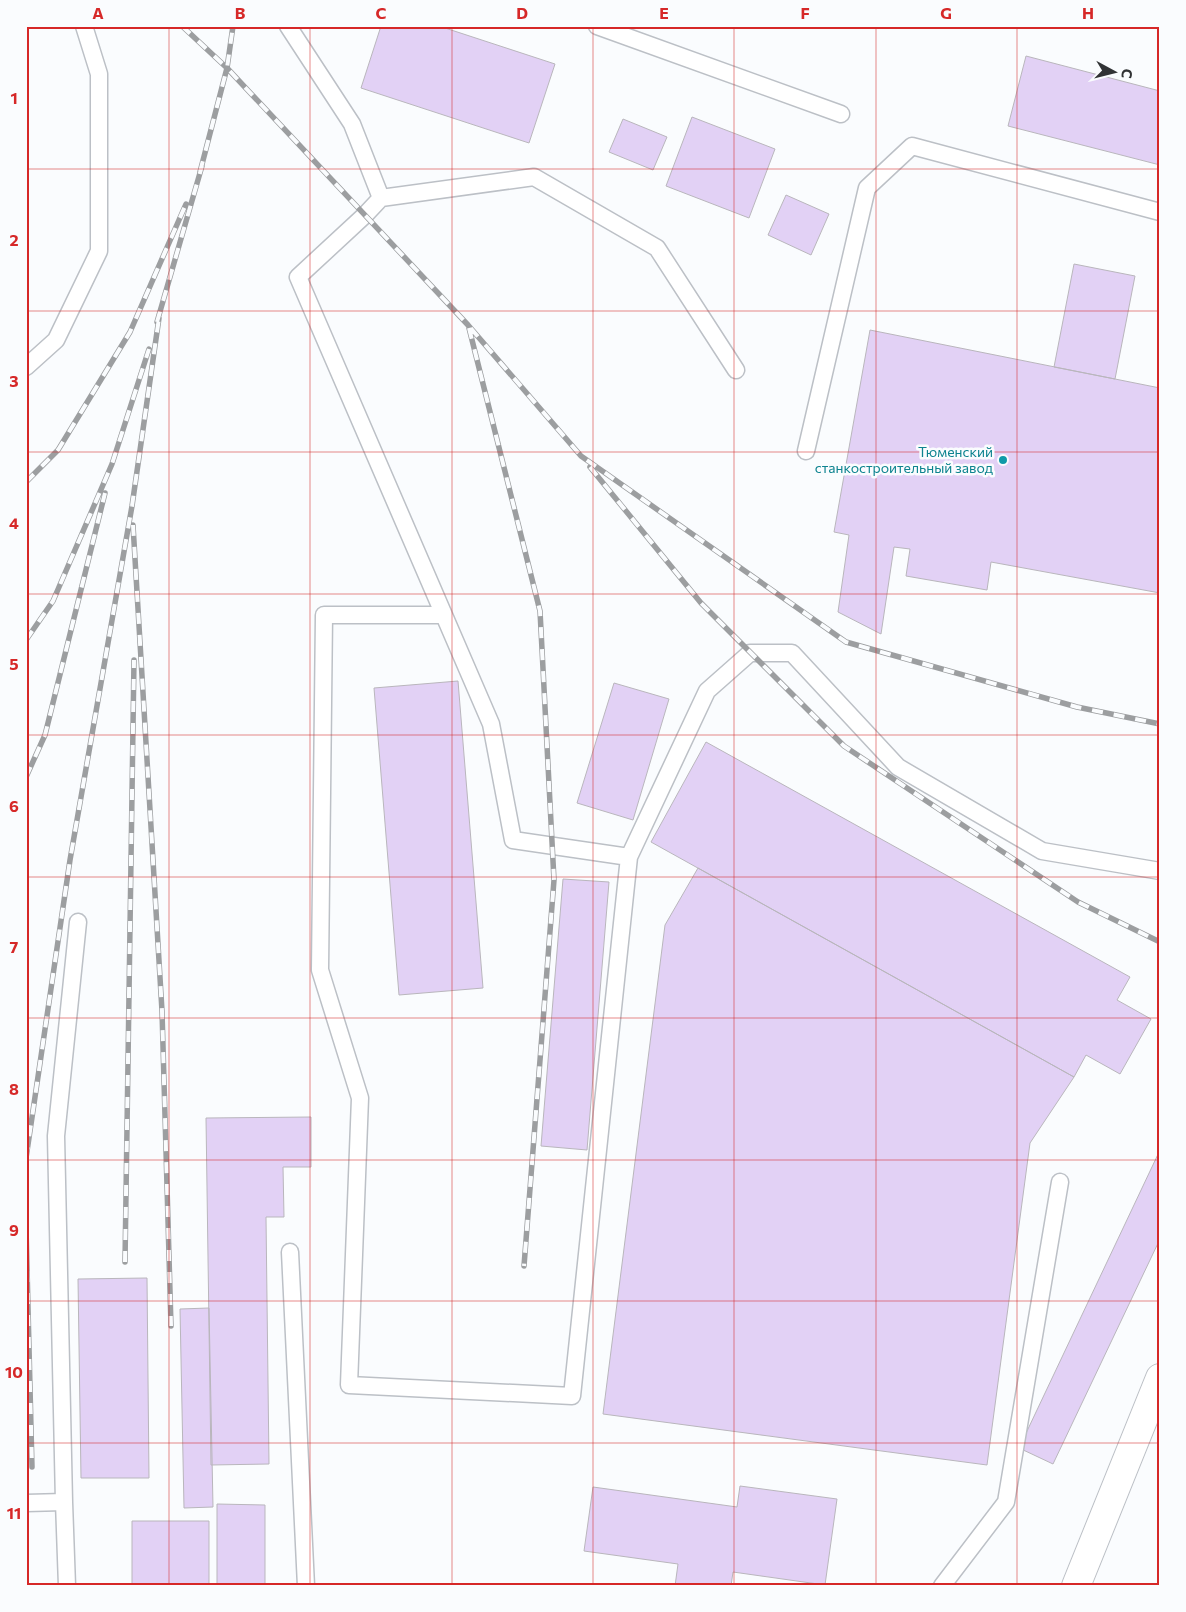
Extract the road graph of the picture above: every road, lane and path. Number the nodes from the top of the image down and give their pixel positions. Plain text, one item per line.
1 (84, 26) edge
2 (288, 26) edge
3 (598, 26) edge
4 (841, 114) dead end
5 (381, 198) junction
6 (1160, 212) edge
7 (26, 367) edge
8 (736, 370) dead end
9 (806, 451) dead end
10 (444, 615) junction
11 (629, 857) junction
12 (1160, 871) edge
13 (78, 922) dead end
14 (1060, 1182) dead end
15 (290, 1252) dead end
16 (1160, 1378) edge
17 (64, 1502) junction
18 (26, 1503) edge
19 (67, 1586) edge
20 (306, 1586) edge
21 (942, 1586) edge
22 (1076, 1586) edge

1 - 7 lane
2 - 5 lane
3 - 4 lane
5 - 8 lane
5 - 10 lane
6 - 9 lane
10 - 11 lane
10 - 11 lane
11 - 12 lane
13 - 17 lane
14 - 21 lane
15 - 20 lane
16 - 22 street
17 - 18 lane
17 - 19 lane

